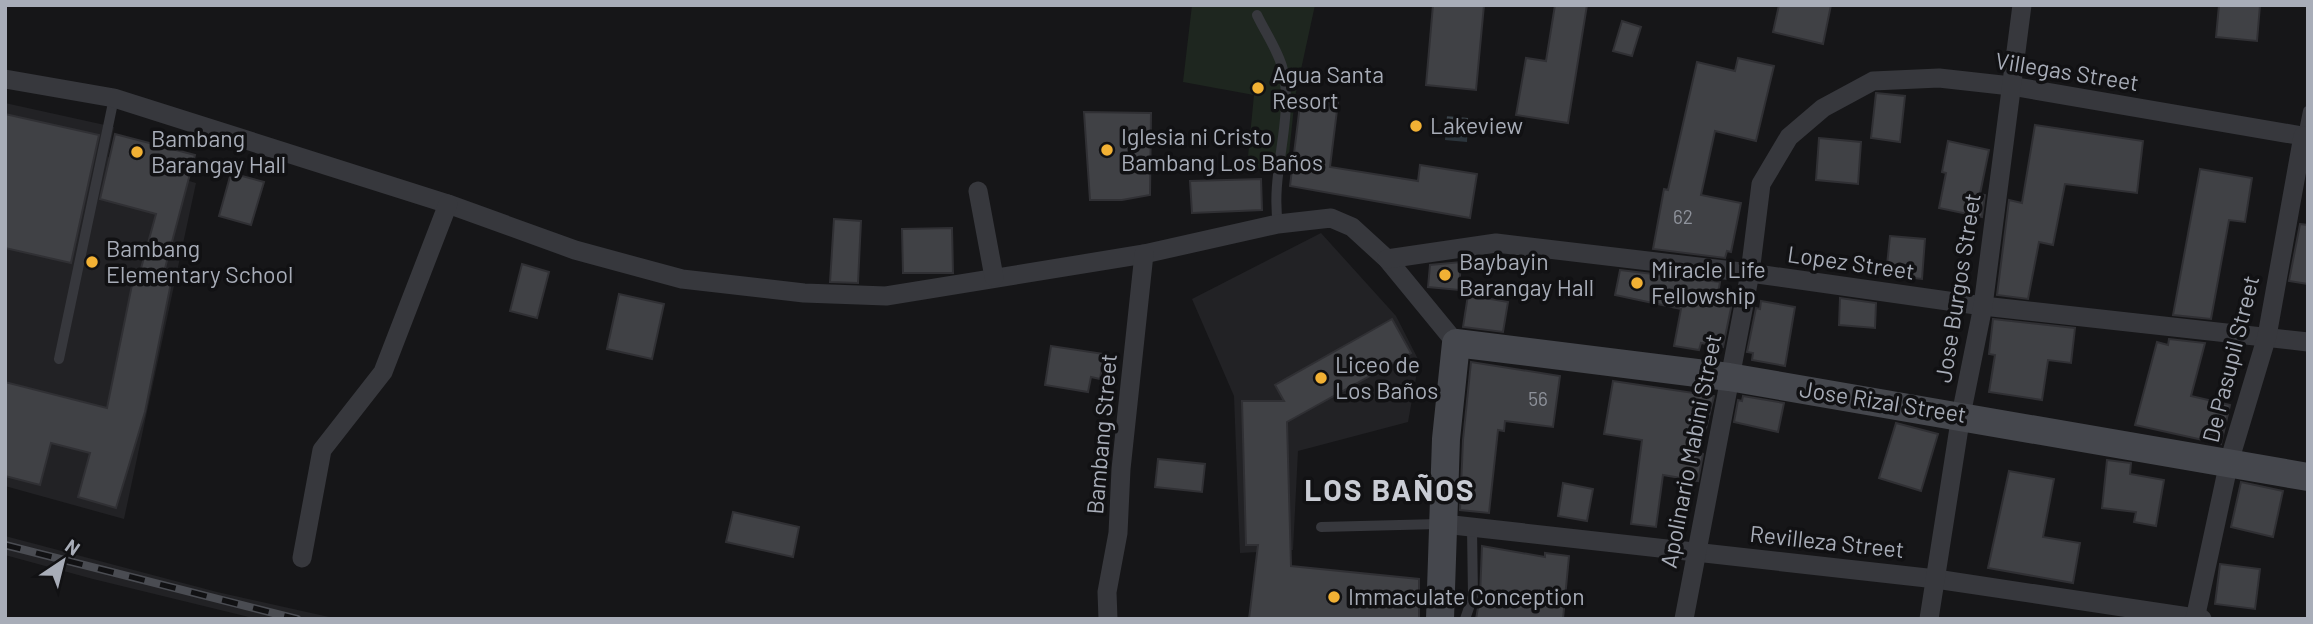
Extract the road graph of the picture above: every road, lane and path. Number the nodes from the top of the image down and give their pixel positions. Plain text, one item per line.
1 (2022, 5) edge
2 (1256, 15) dead end
3 (5, 79) edge
4 (2011, 86) junction
5 (114, 98) junction
6 (1823, 108) joint
7 (2308, 111) edge
8 (2305, 137) edge
9 (978, 191) dead end
10 (448, 204) junction
11 (1279, 224) junction
12 (1144, 254) junction
13 (1387, 259) junction
14 (1750, 273) junction
15 (994, 276) junction
16 (1983, 306) junction
17 (2267, 336) junction
18 (2308, 342) edge
19 (1456, 343) junction
20 (59, 359) dead end
21 (1729, 377) junction
22 (1961, 415) junction
23 (2229, 462) junction
24 (2308, 477) edge
25 (1444, 524) junction
26 (1321, 527) dead end
27 (1472, 529) junction
28 (1697, 552) junction
29 (302, 558) dead end
30 (1936, 579) junction
31 (2195, 618) edge
32 (1108, 619) edge
33 (1440, 619) edge
34 (1465, 619) edge
35 (1684, 619) edge
36 (1929, 619) edge
37 (2202, 619) edge

1 - 4 street, Jose Burgos Street
2 - 11 lane
3 - 5 street
4 - 6 street, Villegas Street
4 - 8 street, Villegas Street
4 - 16 street, Jose Burgos Street
5 - 10 street
5 - 20 lane
6 - 14 street, Apolinario Mabini Street
7 - 8 lane, De Pasupil Street
8 - 17 street, De Pasupil Street
9 - 15 street
10 - 15 street
10 - 29 street
11 - 12 street
11 - 13 street
12 - 15 street
12 - 32 street, Bambang Street
13 - 14 street, Lopez Street
13 - 19 street
14 - 16 street, Lopez Street
14 - 21 street, Apolinario Mabini Street
16 - 17 street, Lopez Street
16 - 22 street, Jose Burgos Street
17 - 18 street, Lopez Street
17 - 23 street, De Pasupil Street
19 - 21 main road, Jose Rizal Street
19 - 25 main road
21 - 22 main road, Jose Rizal Street
21 - 28 street, Apolinario Mabini Street
22 - 23 main road, Jose Rizal Street
22 - 30 street, Jose Burgos Street
23 - 24 main road, Jose Rizal Street
23 - 31 street, De Pasupil Street
25 - 26 lane
25 - 27 street, Revilleza Street
25 - 33 main road
27 - 28 street, Revilleza Street
27 - 34 lane
28 - 30 street, Revilleza Street
28 - 35 street, Apolinario Mabini Street
30 - 31 street, Revilleza Street
30 - 36 street, Jose Burgos Street
31 - 37 street, Revilleza Street

